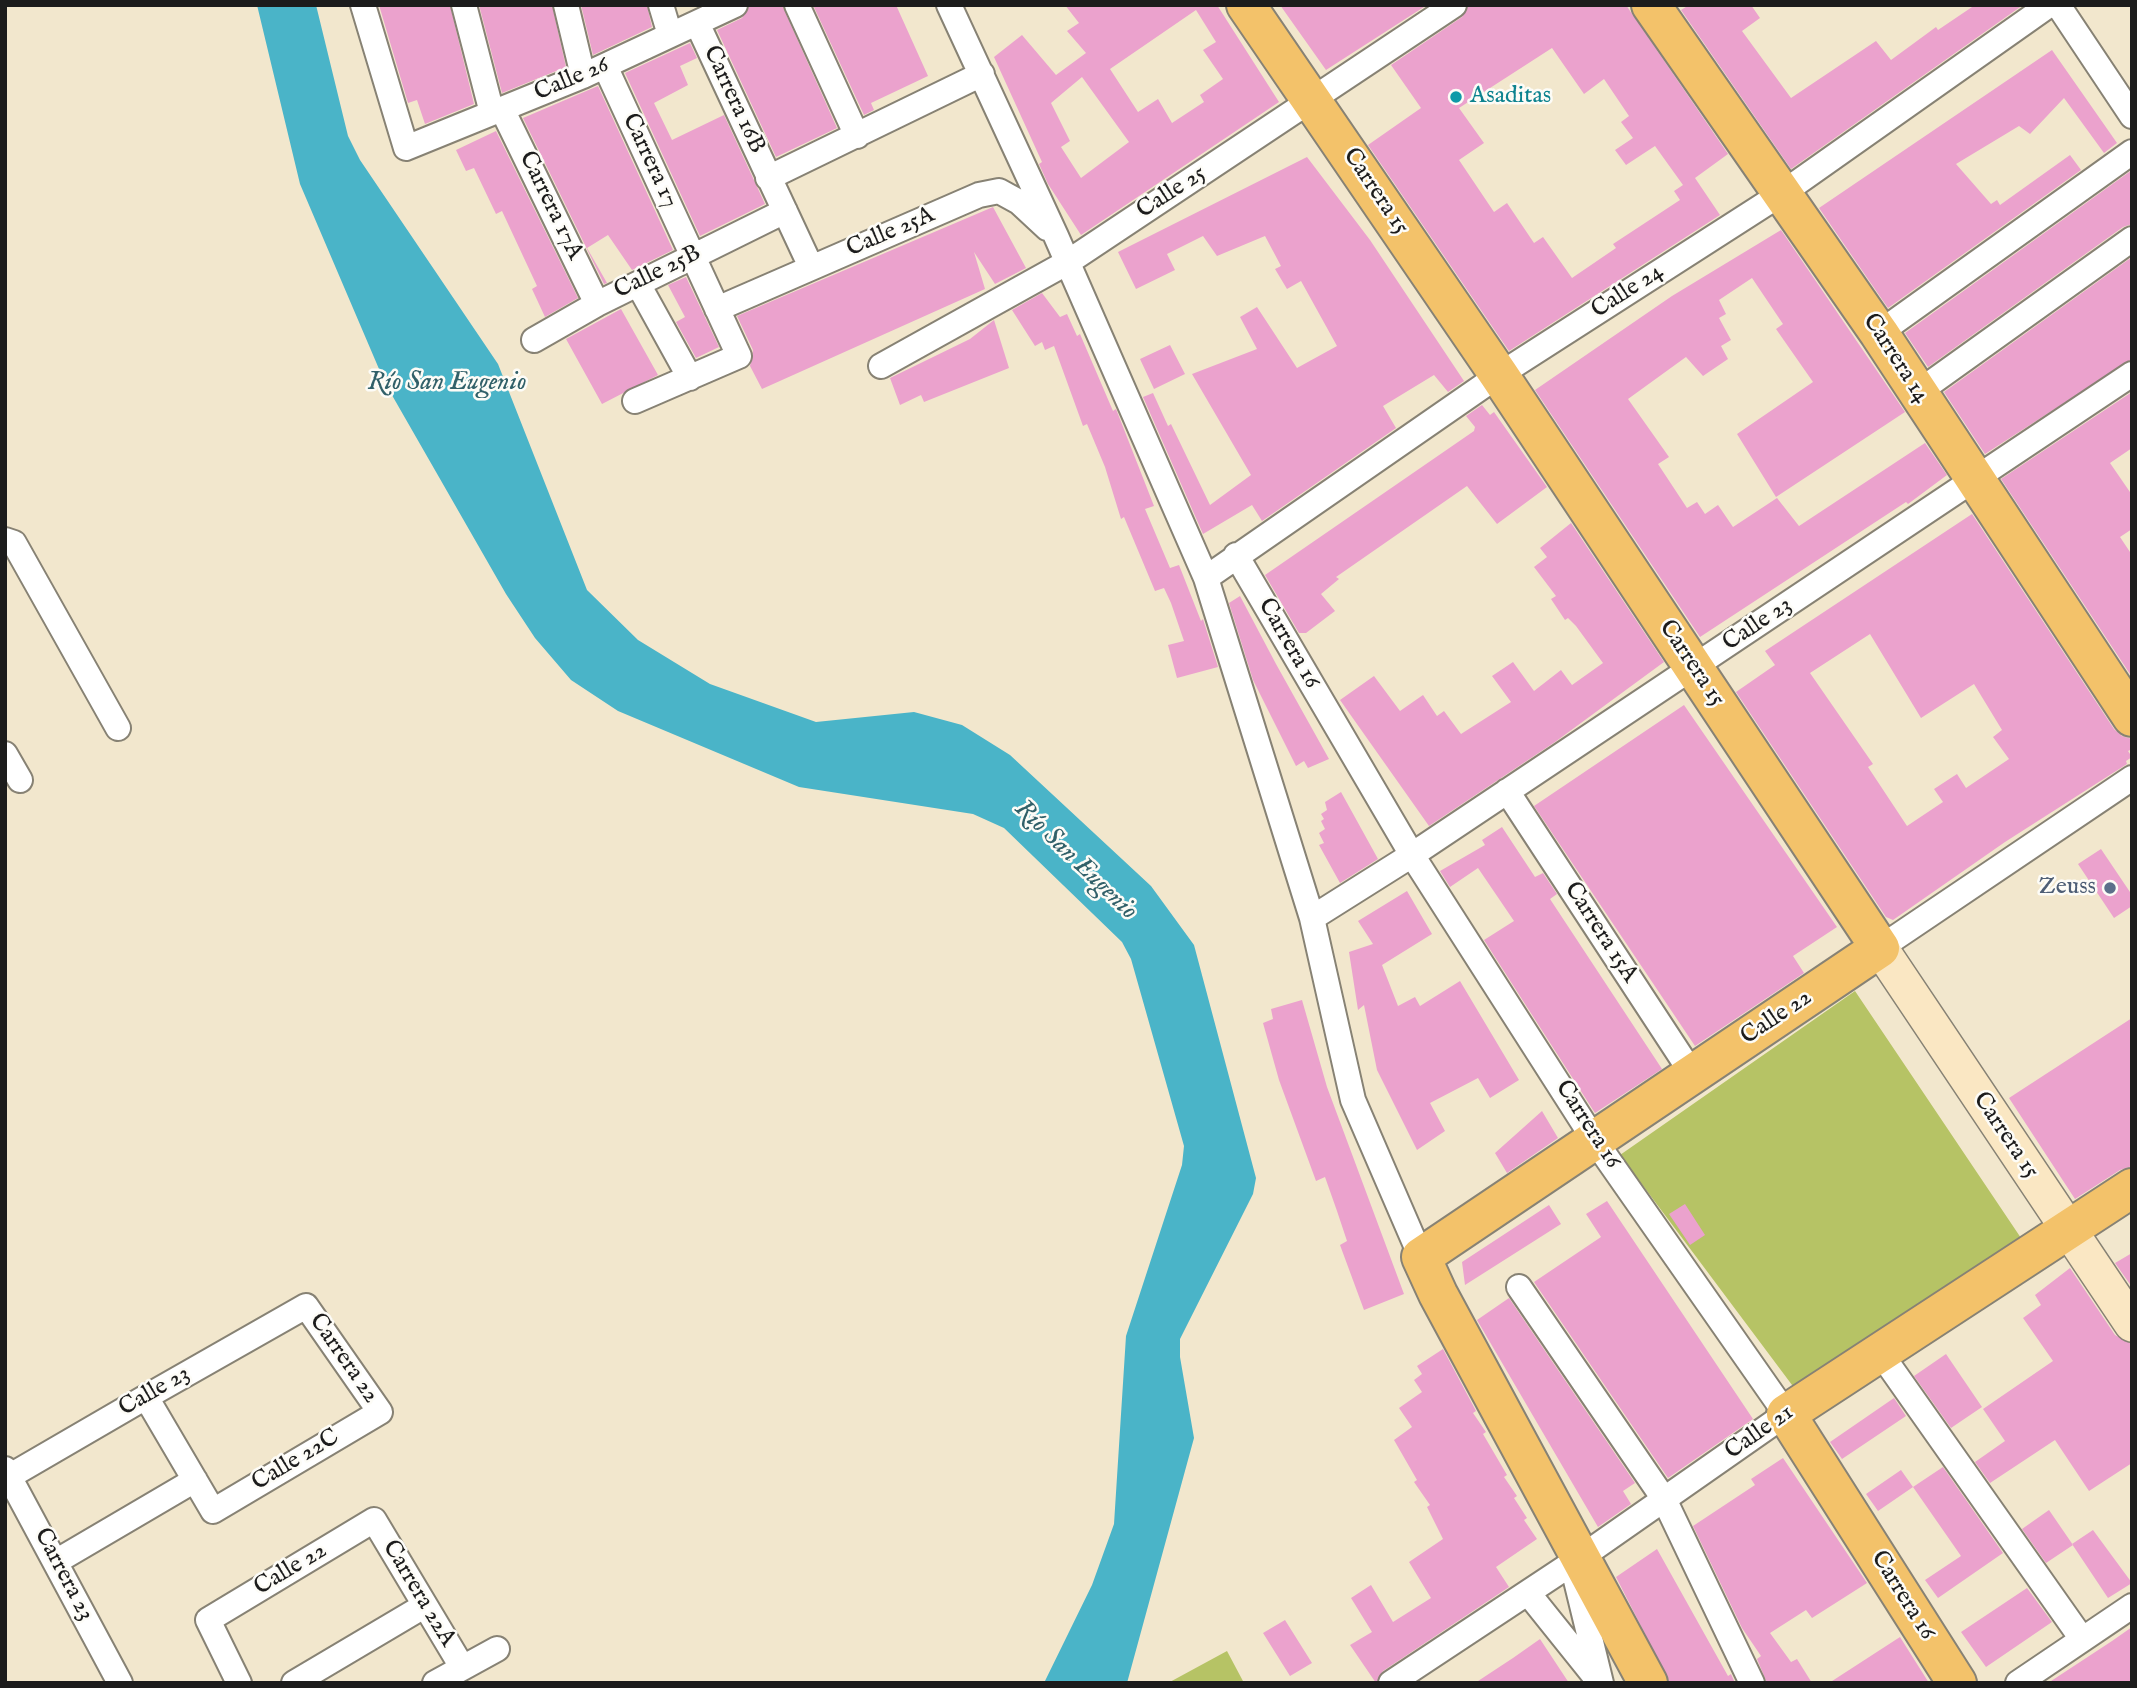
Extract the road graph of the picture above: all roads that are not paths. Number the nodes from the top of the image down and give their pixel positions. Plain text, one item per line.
1 (363, 5) edge
2 (464, 5) edge
3 (566, 5) edge
4 (661, 5) edge
5 (735, 5) edge
6 (797, 5) edge
7 (949, 5) edge
8 (1246, 5) edge
9 (1454, 5) edge
10 (1651, 5) edge
11 (2049, 5) edge
12 (2058, 5) edge
13 (697, 23) junction
14 (670, 35) junction
15 (594, 71) junction
16 (982, 74) junction
17 (1313, 100) junction
18 (497, 111) junction
19 (2132, 116) edge
20 (857, 136) junction
21 (2132, 152) edge
22 (768, 178) junction
23 (1784, 192) junction
24 (785, 211) junction
25 (1056, 236) junction
26 (2132, 239) edge
27 (692, 256) junction
28 (1068, 262) junction
29 (811, 267) junction
30 (638, 284) junction
31 (597, 304) junction
32 (717, 309) junction
33 (1879, 333) junction
34 (534, 340) dead end
35 (881, 366) dead end
36 (2132, 374) edge
37 (1499, 375) junction
38 (690, 378) junction
39 (1917, 393) junction
40 (635, 401) dead end
41 (1976, 479) junction
42 (5, 540) edge
43 (1236, 555) junction
44 (1206, 578) junction
45 (1693, 668) junction
46 (2132, 717) edge
47 (118, 728) dead end
48 (5, 754) edge
49 (2132, 778) edge
50 (20, 780) dead end
51 (1507, 791) junction
52 (1412, 855) junction
53 (1312, 918) junction
54 (1880, 948) junction
55 (1693, 1075) junction
56 (1595, 1141) junction
57 (2132, 1188) edge
58 (2068, 1230) junction
59 (1421, 1257) junction
60 (1519, 1287) dead end
61 (306, 1306) joint
62 (2132, 1324) edge
63 (1881, 1354) junction
64 (146, 1398) junction
65 (380, 1412) joint
66 (1786, 1414) junction
67 (7, 1475) edge
68 (195, 1480) junction
69 (1664, 1499) junction
70 (373, 1520) joint
71 (57, 1561) junction
72 (1576, 1561) junction
73 (1528, 1593) junction
74 (424, 1606) junction
75 (2132, 1606) edge
76 (2082, 1639) junction
77 (497, 1649) dead end
78 (462, 1667) junction
79 (120, 1683) edge
80 (239, 1683) edge
81 (294, 1683) edge
82 (435, 1683) edge
83 (1391, 1683) edge
84 (1601, 1683) edge
85 (1648, 1683) edge
86 (1752, 1683) edge
87 (1957, 1683) edge
88 (2018, 1683) edge

1 - 18 street, Calle 26
2 - 18 street, Carrera 17A
3 - 15 street, Carrera 17
4 - 14 street
5 - 13 street, Calle 26
6 - 20 street
7 - 16 street
8 - 17 main road, Carrera 15
9 - 17 street, Calle 25
10 - 23 main road, Carrera 14
11 - 23 street, Calle 24
12 - 19 street
13 - 14 street, Calle 26
13 - 22 street, Carrera 16B
14 - 15 street, Calle 26
15 - 18 street, Calle 26
15 - 27 street, Carrera 17
16 - 20 street
16 - 25 street
17 - 28 street, Calle 25
17 - 37 main road, Carrera 15
18 - 31 street, Carrera 17A
20 - 22 street
21 - 33 street
22 - 24 street
23 - 33 main road, Carrera 14
23 - 37 street, Calle 24
24 - 27 street, Calle 25B
24 - 29 street
25 - 28 street
25 - 29 street, Calle 25A
26 - 39 street
27 - 30 street, Calle 25B
27 - 32 street, Carrera 17
28 - 35 street, Calle 25
28 - 44 street
29 - 32 street, Calle 25A
30 - 31 street, Calle 25B
30 - 38 street
31 - 34 street, Calle 25B
32 - 38 street, Carrera 17
33 - 39 main road, Carrera 14
36 - 41 street, Calle 23
37 - 43 street, Calle 24
37 - 45 main road, Carrera 15
38 - 40 street
39 - 41 main road, Carrera 14
41 - 45 street, Calle 23
41 - 46 main road, Carrera 14
42 - 47 street
43 - 44 street, Calle 24
43 - 52 street, Carrera 16
44 - 53 street
45 - 51 street, Calle 23
45 - 54 main road, Carrera 15
48 - 50 street
49 - 54 street, Calle 22
51 - 52 street, Calle 23
51 - 55 street, Carrera 15A
52 - 53 street, Calle 23
52 - 56 street, Carrera 16
53 - 59 street
54 - 55 main road, Calle 22
54 - 58 main road, Carrera 15
55 - 56 main road, Calle 22
56 - 59 main road, Calle 22
56 - 66 street, Carrera 16
57 - 58 main road, Calle 21
58 - 62 main road, Carrera 15
58 - 63 main road, Calle 21
59 - 72 main road
60 - 69 street
61 - 64 street, Calle 23
61 - 65 street, Carrera 22
63 - 66 main road, Calle 21
63 - 76 street
64 - 67 street, Calle 23
64 - 68 street
65 - 68 street, Calle 22C
66 - 69 street, Calle 21
66 - 87 main road, Carrera 16
67 - 71 street, Carrera 23
68 - 71 street
69 - 72 street, Calle 21
69 - 86 street
70 - 74 street, Carrera 22A
70 - 80 street, Calle 22
71 - 79 street, Carrera 23
72 - 73 street, Calle 21
72 - 84 street
72 - 85 main road
73 - 83 street, Calle 21
73 - 84 street
74 - 78 street, Carrera 22A
74 - 81 street
75 - 76 street
76 - 88 street
77 - 78 street
78 - 82 street

